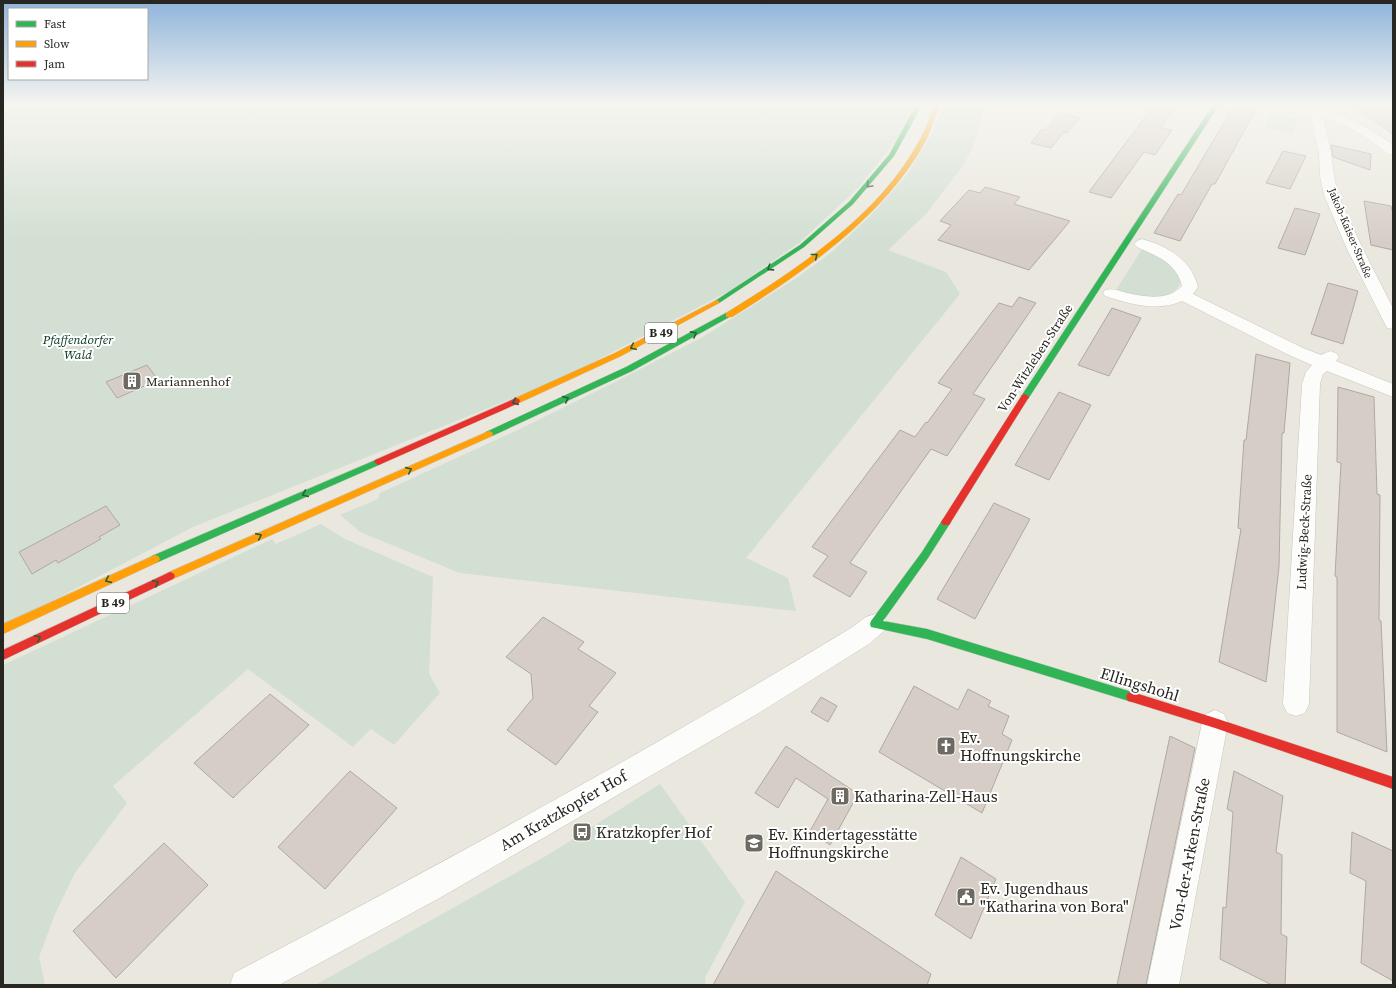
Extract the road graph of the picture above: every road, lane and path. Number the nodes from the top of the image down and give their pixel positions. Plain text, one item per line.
1 (895, 151) edge
2 (916, 151) edge
3 (1186, 151) edge
4 (1325, 151) edge
5 (1142, 244) dead end
6 (1187, 291) junction
7 (1111, 293) dead end
8 (1393, 324) edge
9 (1326, 360) junction
10 (1393, 382) edge
11 (1393, 391) edge
12 (874, 624) junction
13 (3, 629) edge
14 (3, 655) edge
15 (1296, 704) dead end
16 (1215, 723) junction
17 (1393, 783) edge
18 (246, 985) edge
19 (1163, 985) edge

1 -> 13 main road, B 49
14 -> 2 main road, B 49
3 - 12 main road, Von-Witzleben-Straße
4 - 8 street, Jakob-Kaiser-Straße
5 - 6 street
6 - 7 street
6 - 9 street
9 - 10 street
9 - 11 street
9 - 15 street, Ludwig-Beck-Straße
12 - 16 main road, Ellingshohl
12 - 18 street, Am Kratzkopfer Hof
16 - 17 main road, Ellingshohl
16 - 19 street, Von-der-Arken-Straße

